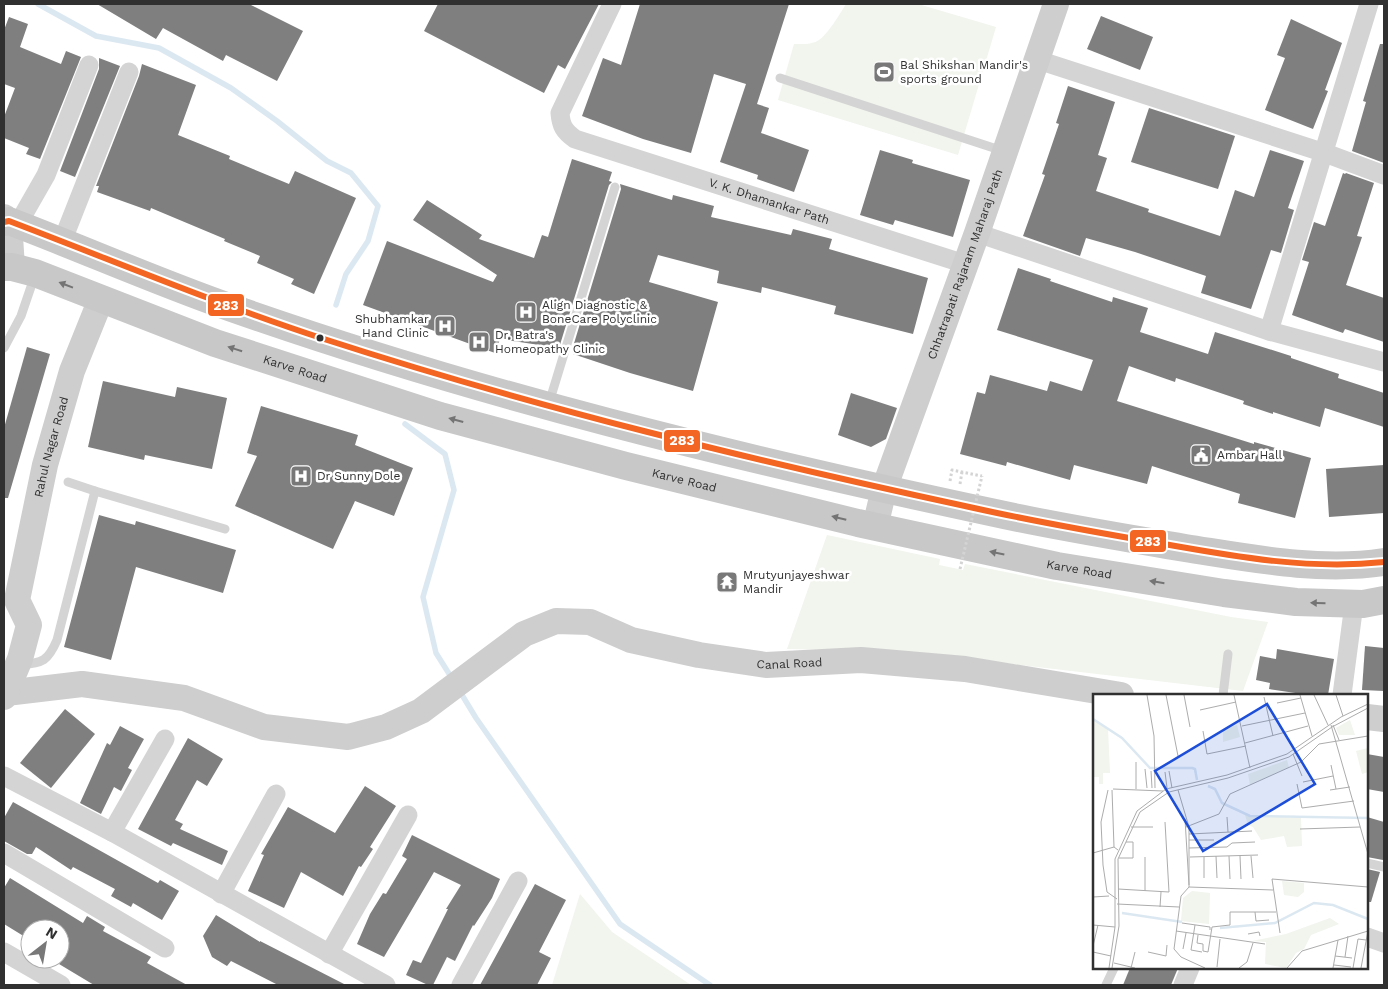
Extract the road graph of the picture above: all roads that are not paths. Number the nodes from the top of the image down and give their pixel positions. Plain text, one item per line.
1 (612, 4) edge
2 (1056, 4) edge
3 (1369, 4) edge
4 (1038, 60) junction
5 (89, 65) dead end
6 (129, 72) dead end
7 (780, 78) dead end
8 (1006, 152) junction
9 (1325, 153) junction
10 (1384, 175) edge
11 (615, 187) dead end
12 (9, 221) edge
13 (977, 233) junction
14 (62, 242) junction
15 (965, 264) junction
16 (17, 269) edge
17 (100, 298) junction
18 (1269, 331) junction
19 (4, 348) edge
20 (1384, 362) edge
21 (548, 405) junction
22 (68, 482) dead end
23 (884, 489) junction
24 (95, 490) junction
25 (874, 527) junction
26 (225, 529) dead end
27 (1384, 562) edge
28 (1384, 600) edge
29 (1354, 604) junction
30 (11, 606) edge
31 (1228, 654) dead end
32 (18, 666) junction
33 (5, 694) edge
34 (1115, 694) edge
35 (1223, 694) edge
36 (1342, 694) edge
37 (1368, 716) edge
38 (1384, 719) edge
39 (165, 739) dead end
40 (4, 776) edge
41 (276, 794) dead end
42 (408, 815) dead end
43 (112, 832) junction
44 (4, 853) edge
45 (1368, 863) edge
46 (1384, 867) edge
47 (518, 880) dead end
48 (221, 894) junction
49 (1368, 937) edge
50 (1384, 943) edge
51 (165, 948) dead end
52 (4, 952) edge
53 (329, 954) junction
54 (1114, 969) edge
55 (1190, 969) edge
56 (61, 985) edge
57 (386, 985) edge
58 (461, 985) edge
59 (1106, 985) edge
60 (1183, 985) edge

1 - 15 street, V. K. Dhamankar Path
2 - 4 street, Chhatrapati Rajaram Maharaj Path
3 - 9 street
4 - 8 street, Chhatrapati Rajaram Maharaj Path
4 - 9 street
5 - 12 street
6 - 14 street
7 - 8 lane
8 - 13 street, Chhatrapati Rajaram Maharaj Path
9 - 10 street
9 - 18 street
11 - 21 lane
12 - 14 main road
12 - 16 street
13 - 15 street, Chhatrapati Rajaram Maharaj Path
13 - 18 street
14 - 21 main road
15 - 23 street, Chhatrapati Rajaram Maharaj Path
17 -> 16 main road, Karve Road
16 - 19 lane
25 -> 17 main road, Karve Road
17 - 30 street, Rahul Nagar Road
18 - 20 street
21 - 23 main road
22 - 24 lane
23 - 25 street, Chhatrapati Rajaram Maharaj Path
23 - 27 main road
24 - 26 lane
24 - 32 lane
29 -> 25 main road, Karve Road
28 - 29 main road, Karve Road
29 - 36 street
30 - 32 street, Rahul Nagar Road
31 - 35 lane
32 - 33 street, Rahul Nagar Road
33 - 34 street, Canal Road
37 - 38 street
39 - 43 street
40 - 43 street
41 - 48 street
42 - 53 street
43 - 48 street
44 - 51 street
45 - 46 lane
47 - 58 street
48 - 53 street
49 - 50 street
52 - 56 street
53 - 57 street
54 - 59 lane
55 - 60 street

